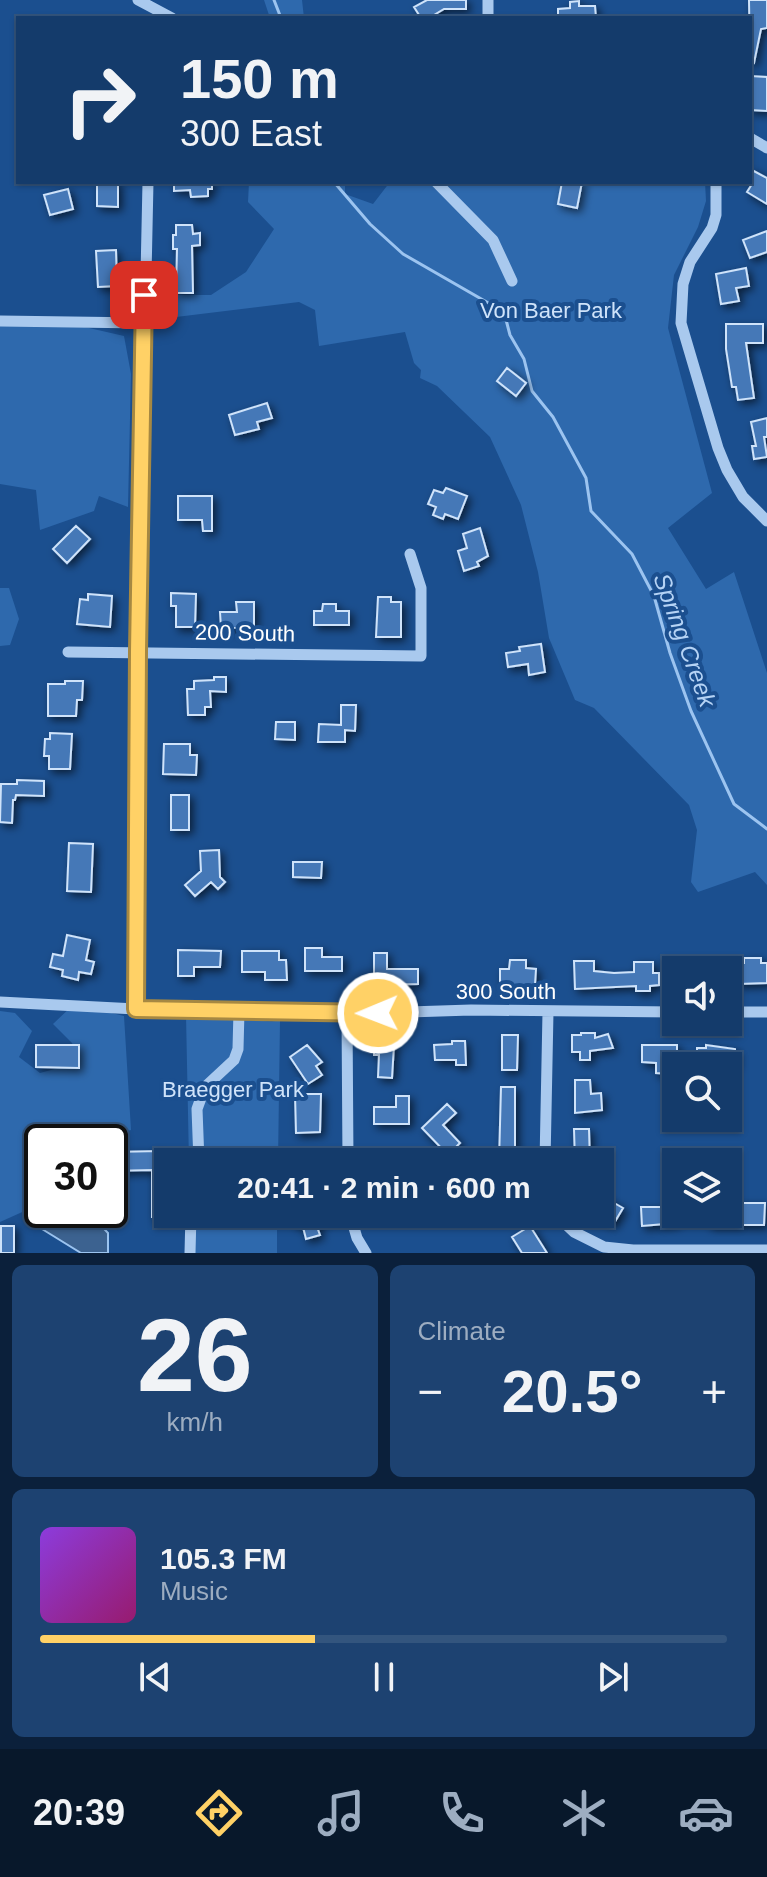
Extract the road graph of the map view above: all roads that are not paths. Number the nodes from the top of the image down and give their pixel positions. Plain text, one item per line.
1 (138, 0) edge
2 (154, 9) edge
3 (148, 184) edge
4 (438, 184) edge
5 (716, 184) edge
6 (512, 281) dead end
7 (0, 321) edge
8 (143, 323) junction
9 (767, 521) edge
10 (410, 554) dead end
11 (138, 651) junction
12 (68, 652) dead end
13 (0, 1002) edge
14 (136, 1009) junction
15 (239, 1011) junction
16 (548, 1012) junction
17 (662, 1012) edge
18 (742, 1012) edge
19 (767, 1012) edge
20 (347, 1014) junction
21 (198, 1148) edge
22 (348, 1148) edge
23 (545, 1148) edge
24 (191, 1228) edge
25 (354, 1228) edge
26 (570, 1228) edge
27 (767, 1250) edge
28 (190, 1253) edge
29 (366, 1253) edge

1 - 2 street
3 - 8 street
4 - 6 street
5 - 9 street
7 - 8 street
8 - 11 street
10 - 11 street, 200 South
11 - 12 street, 200 South
11 - 14 street
13 - 14 street, 300 South
14 - 15 street, 300 South
15 - 20 street, 300 South
15 - 21 street
16 - 17 street, 300 South
16 - 20 street, 300 South
16 - 23 street
18 - 19 street
20 - 22 street
24 - 28 street
25 - 29 street
26 - 27 street

